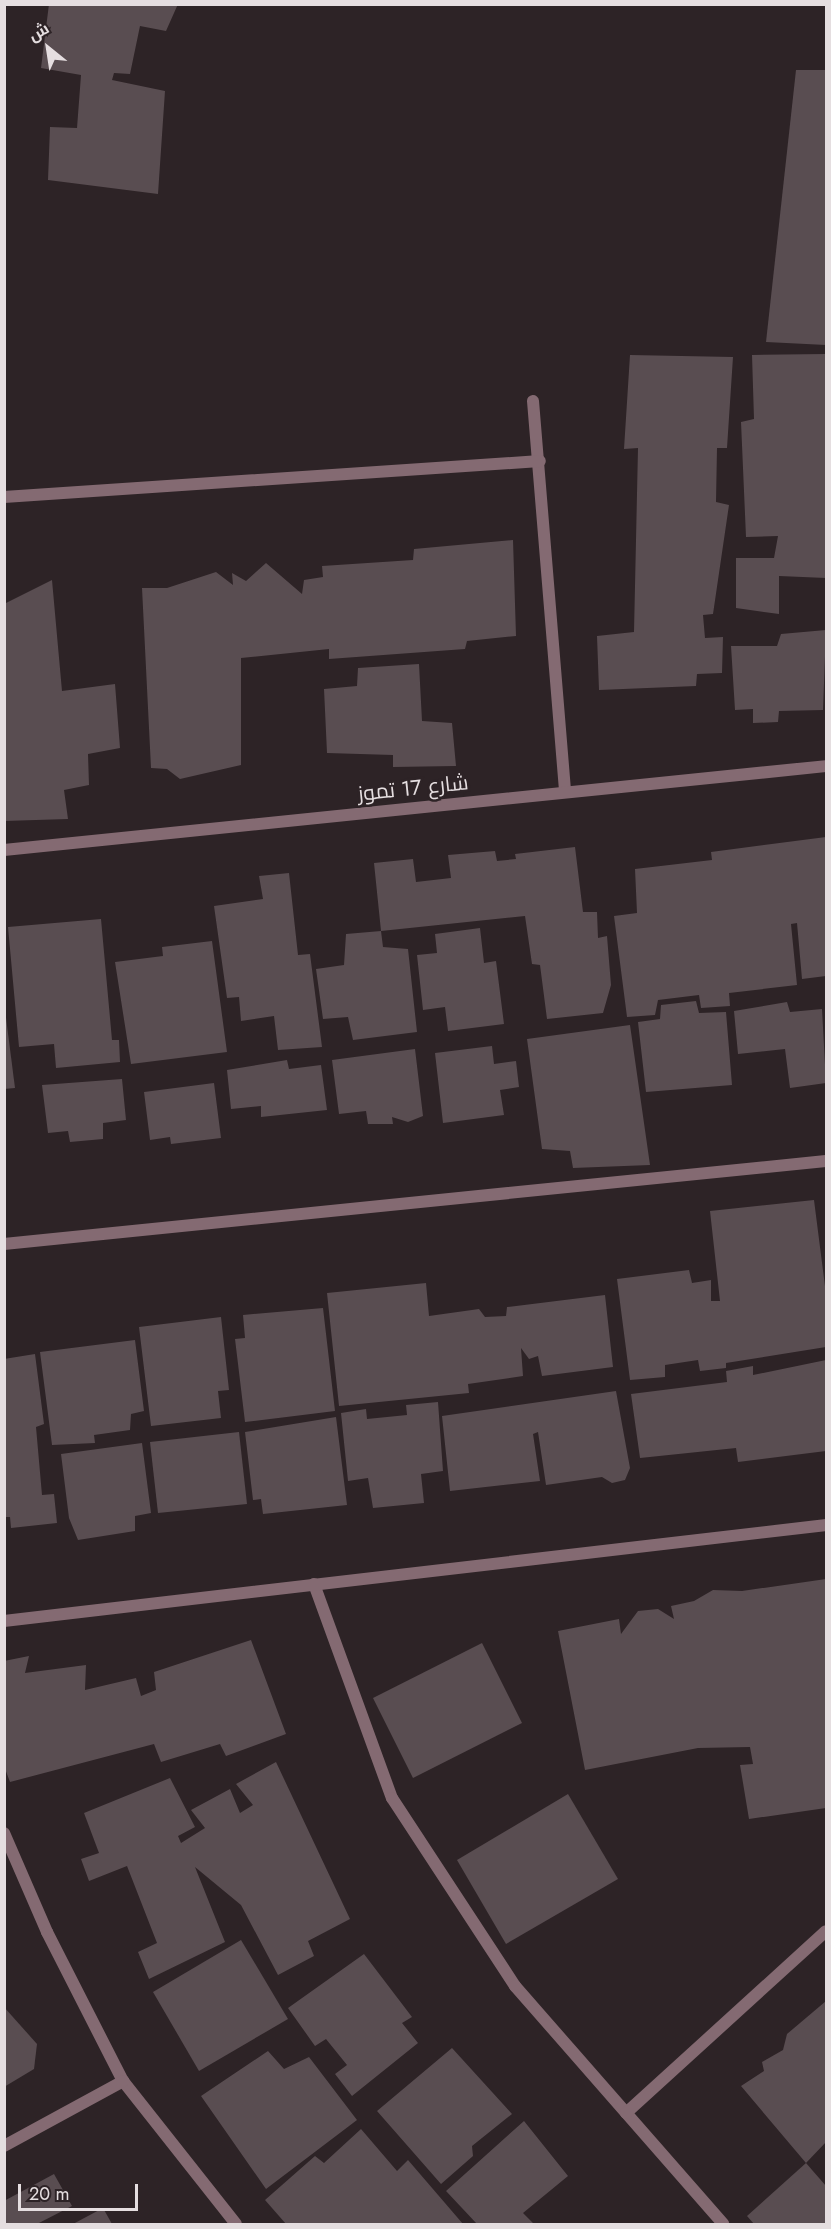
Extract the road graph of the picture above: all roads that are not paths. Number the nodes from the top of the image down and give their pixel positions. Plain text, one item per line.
1 (533, 401) dead end
2 (540, 461) junction
3 (4, 497) edge
4 (826, 766) edge
5 (564, 791) junction
6 (4, 850) edge
7 (826, 1161) edge
8 (4, 1244) edge
9 (826, 1525) edge
10 (314, 1584) junction
11 (4, 1621) edge
12 (4, 1833) edge
13 (826, 1931) edge
14 (123, 2081) junction
15 (626, 2113) junction
16 (4, 2146) edge
17 (236, 2224) edge
18 (723, 2224) edge

1 - 2 street
2 - 3 street
2 - 5 street
4 - 5 street, شارع 17 تموز
5 - 6 street, شارع 17 تموز
7 - 8 street
9 - 10 street
10 - 11 street
10 - 15 street
12 - 14 street
13 - 15 street
14 - 16 street
14 - 17 street
15 - 18 street

